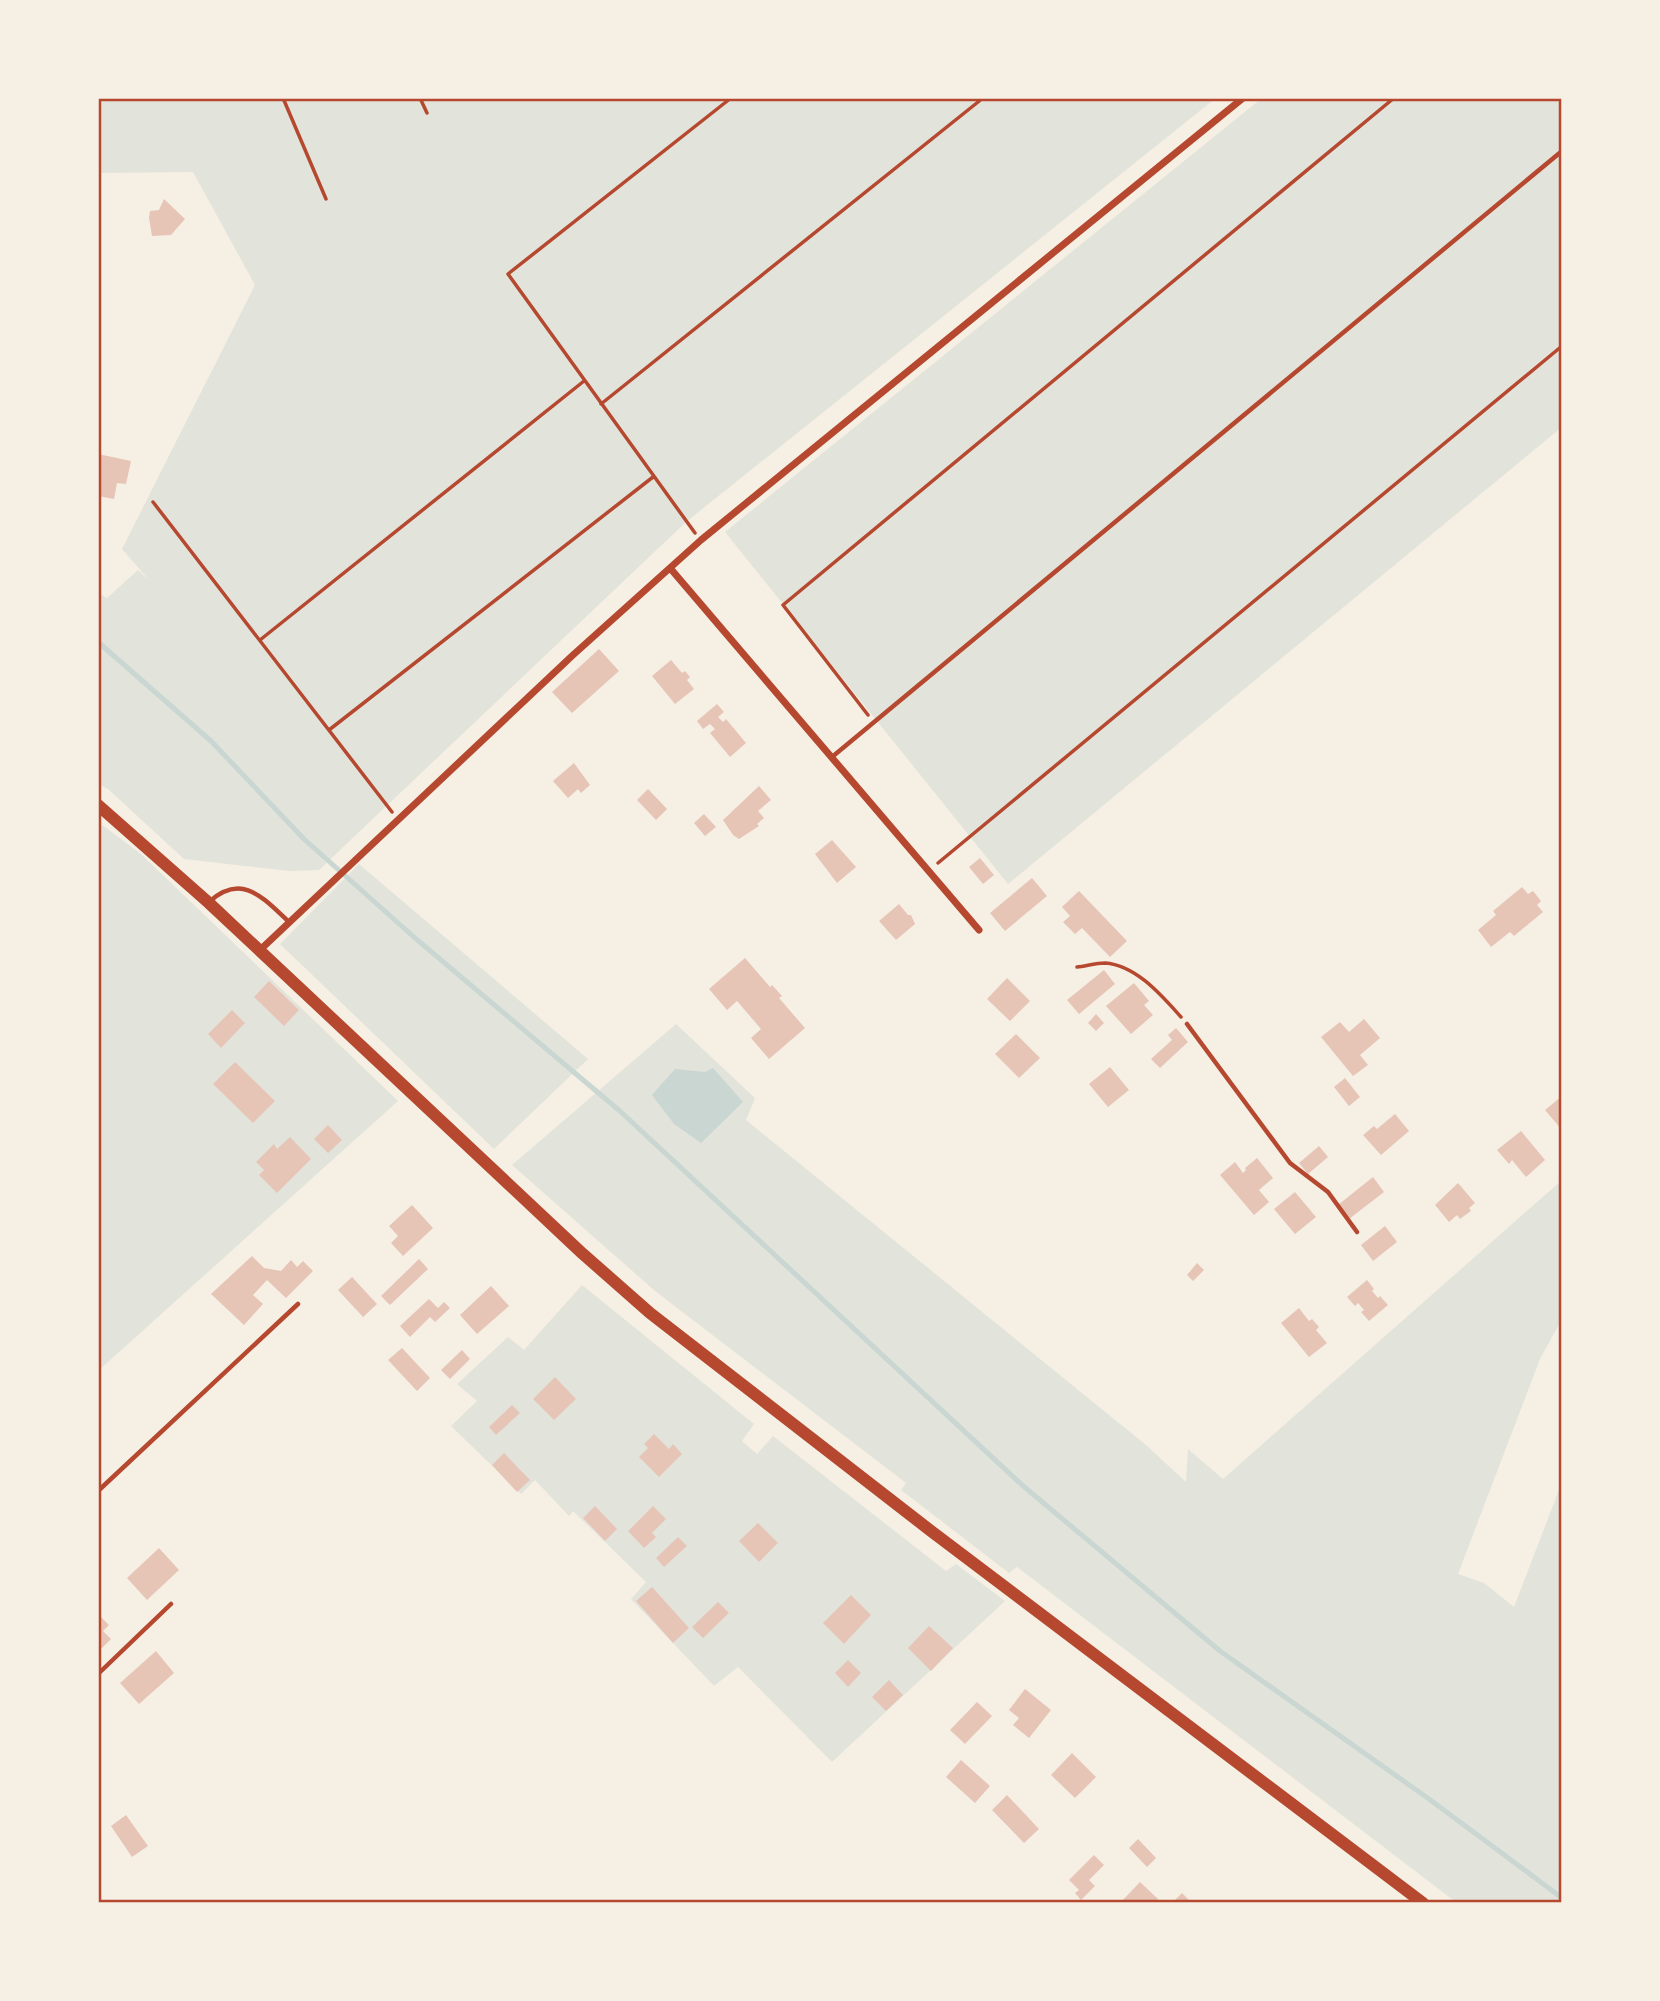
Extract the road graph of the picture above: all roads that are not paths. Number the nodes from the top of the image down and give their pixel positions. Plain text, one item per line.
1 (1243, 98) edge
2 (1562, 151) edge
3 (670, 568) junction
4 (831, 758) junction
5 (98, 805) edge
6 (209, 903) junction
7 (289, 922) junction
8 (979, 930) dead end
9 (260, 950) junction
10 (1187, 1024) road end
11 (1357, 1232) dead end
12 (298, 1304) dead end
13 (98, 1491) edge
14 (171, 1604) dead end
15 (98, 1674) edge
16 (1423, 1903) edge

1 - 3 street
2 - 4 lane
3 - 4 street
3 - 7 street
4 - 8 street
5 - 6 street
6 - 7 lane
6 - 9 street
7 - 9 street
9 - 16 street
10 - 11 lane
12 - 13 lane
14 - 15 lane

